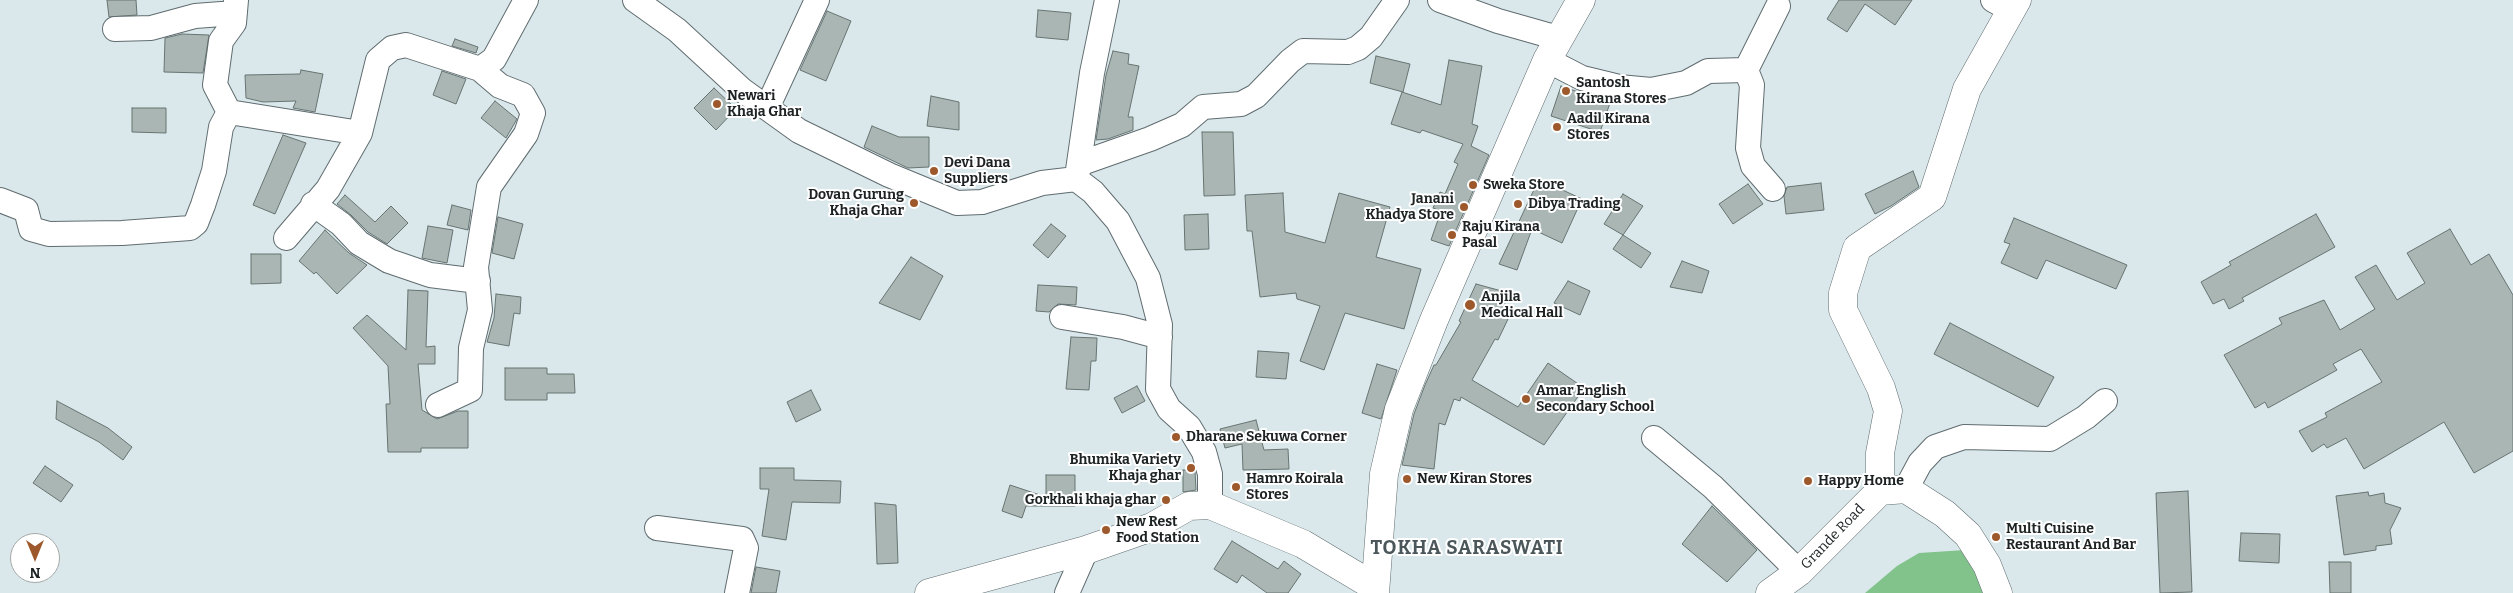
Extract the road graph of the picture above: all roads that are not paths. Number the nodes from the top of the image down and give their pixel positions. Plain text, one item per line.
1 (526, 0) edge
2 (635, 0) edge
3 (817, 0) edge
4 (1107, 0) edge
5 (1398, 0) edge
6 (1440, 0) edge
7 (1581, 0) edge
8 (2007, 4) edge
9 (236, 6) edge
10 (1778, 6) dead end
11 (115, 29) dead end
12 (1553, 49) junction
13 (480, 69) junction
14 (1746, 70) junction
15 (768, 108) junction
16 (229, 112) junction
17 (360, 133) junction
18 (1078, 172) junction
19 (1773, 189) dead end
20 (0, 200) edge
21 (313, 204) junction
22 (286, 238) dead end
23 (478, 281) junction
24 (1062, 318) dead end
25 (1160, 337) junction
26 (2104, 401) dead end
27 (438, 405) dead end
28 (1654, 438) dead end
29 (1906, 489) junction
30 (1880, 491) junction
31 (1210, 505) junction
32 (657, 528) dead end
33 (1086, 550) junction
34 (1798, 572) junction
35 (1375, 590) edge
36 (737, 593) edge
37 (929, 593) edge
38 (1067, 593) edge
39 (1770, 593) edge
40 (1998, 593) edge

1 - 13 street
2 - 15 street
3 - 15 street
4 - 18 street
5 - 18 street
6 - 12 street
7 - 12 street
8 - 30 street
9 - 11 street
9 - 16 street
10 - 14 street
12 - 14 street
12 - 35 street
13 - 17 street
13 - 23 street
14 - 19 street
15 - 18 street
16 - 17 street
16 - 20 street
17 - 21 street
18 - 25 street
21 - 22 street
21 - 23 street
23 - 27 street
24 - 25 street
25 - 31 street
26 - 29 street
28 - 34 street
29 - 30 street
29 - 40 street
30 - 34 street, Grande Road
31 - 33 street
31 - 35 street
32 - 36 street
33 - 37 street
33 - 38 street
34 - 39 street, Grande Road

